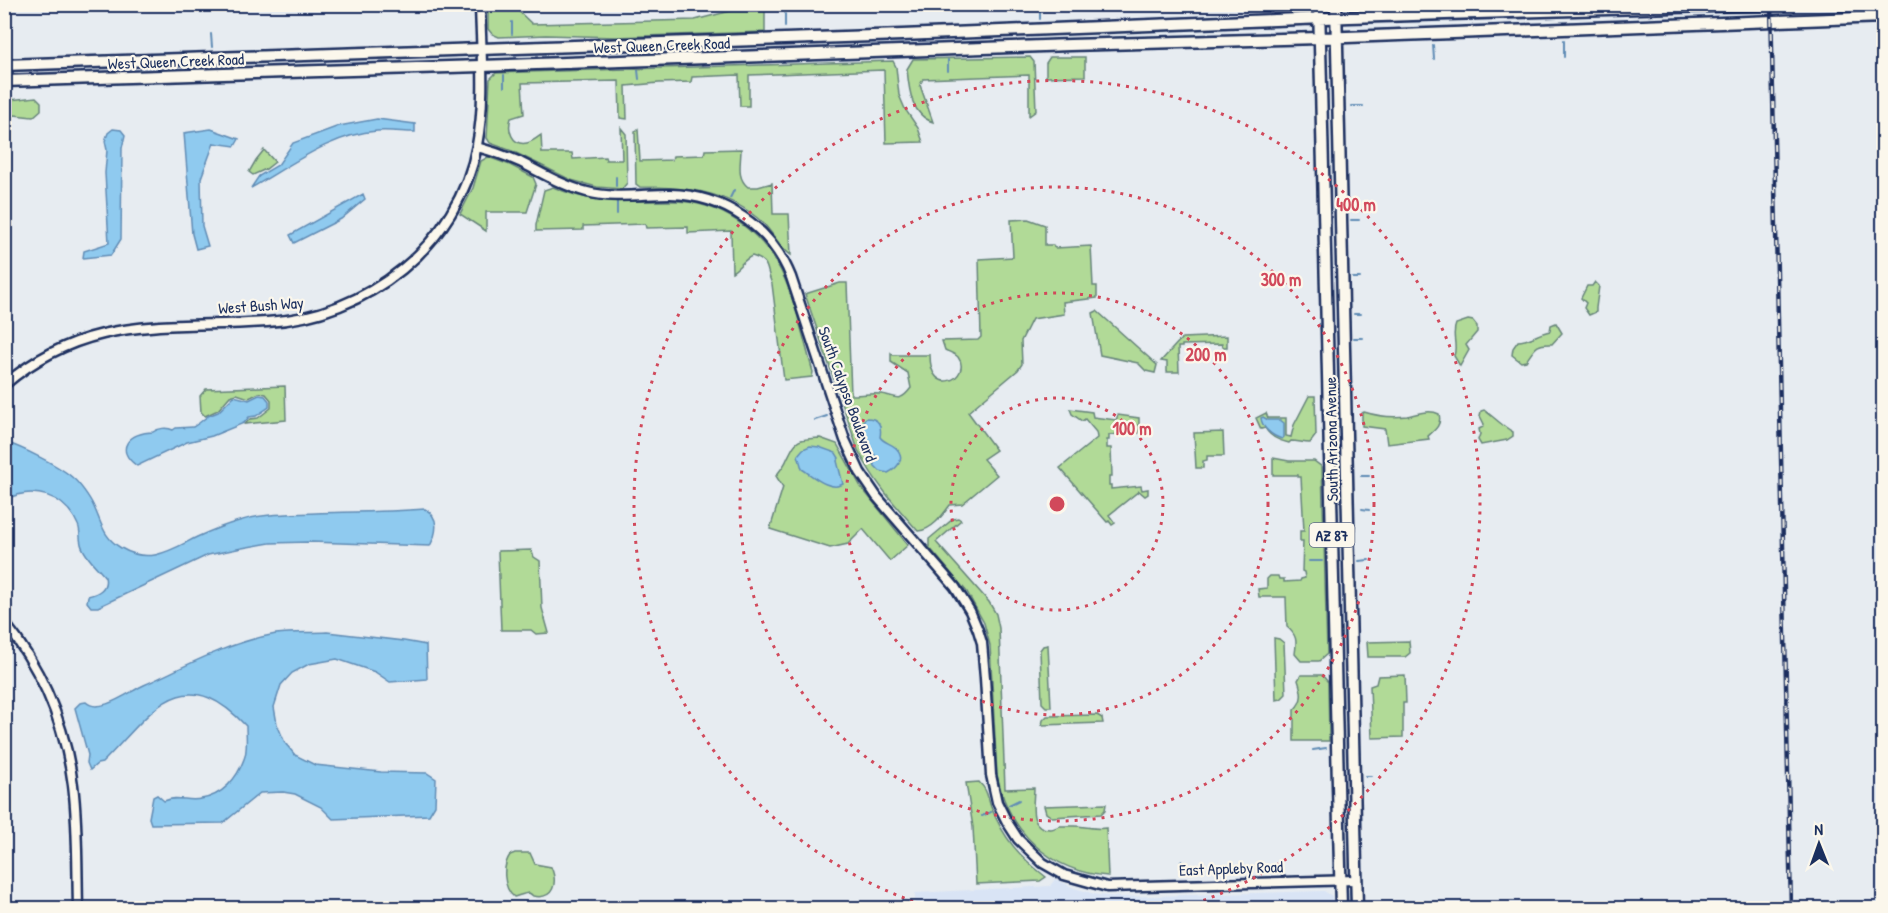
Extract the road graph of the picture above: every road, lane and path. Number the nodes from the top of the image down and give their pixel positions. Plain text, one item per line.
1 (480, 4) edge
2 (1319, 4) edge
3 (1336, 4) edge
4 (1774, 4) edge
5 (1336, 17) junction
6 (1884, 17) edge
7 (1320, 18) junction
8 (1336, 37) junction
9 (1320, 38) junction
10 (481, 49) junction
11 (4, 64) edge
12 (482, 66) junction
13 (4, 81) edge
14 (477, 147) junction
15 (1325, 240) junction
16 (1341, 240) junction
17 (4, 386) edge
18 (4, 622) edge
19 (1340, 880) junction
20 (1356, 880) junction
21 (1107, 887) joint
22 (78, 909) edge
23 (1341, 909) edge
24 (1357, 909) edge

1 - 10 street, West Bush Way
2 - 7 main road, South Arizona Avenue / AZ 87
3 - 5 main road, South Arizona Avenue / AZ 87
4 - 5 main road, West Queen Creek Road
5 - 7 main road, West Queen Creek Road
5 - 8 main road, South Arizona Avenue / AZ 87
6 - 8 main road, West Queen Creek Road
7 - 9 main road, South Arizona Avenue / AZ 87
7 - 10 main road, West Queen Creek Road
8 - 9 main road, West Queen Creek Road
8 - 16 main road, South Arizona Avenue / AZ 87
9 - 12 main road, West Queen Creek Road
9 - 15 main road, South Arizona Avenue / AZ 87
10 - 11 main road, West Queen Creek Road
10 - 12 street, West Bush Way
12 - 13 main road, West Queen Creek Road
12 - 14 street, West Bush Way
14 - 17 street, West Bush Way
14 - 21 street, South Calypso Boulevard
15 - 16 main road
15 - 19 main road, South Arizona Avenue / AZ 87
16 - 20 main road, South Arizona Avenue / AZ 87
18 - 22 street
19 - 20 street, East Appleby Road
19 - 21 street, East Appleby Road
19 - 23 main road, AZ 87
20 - 24 main road, South Arizona Avenue / AZ 87

